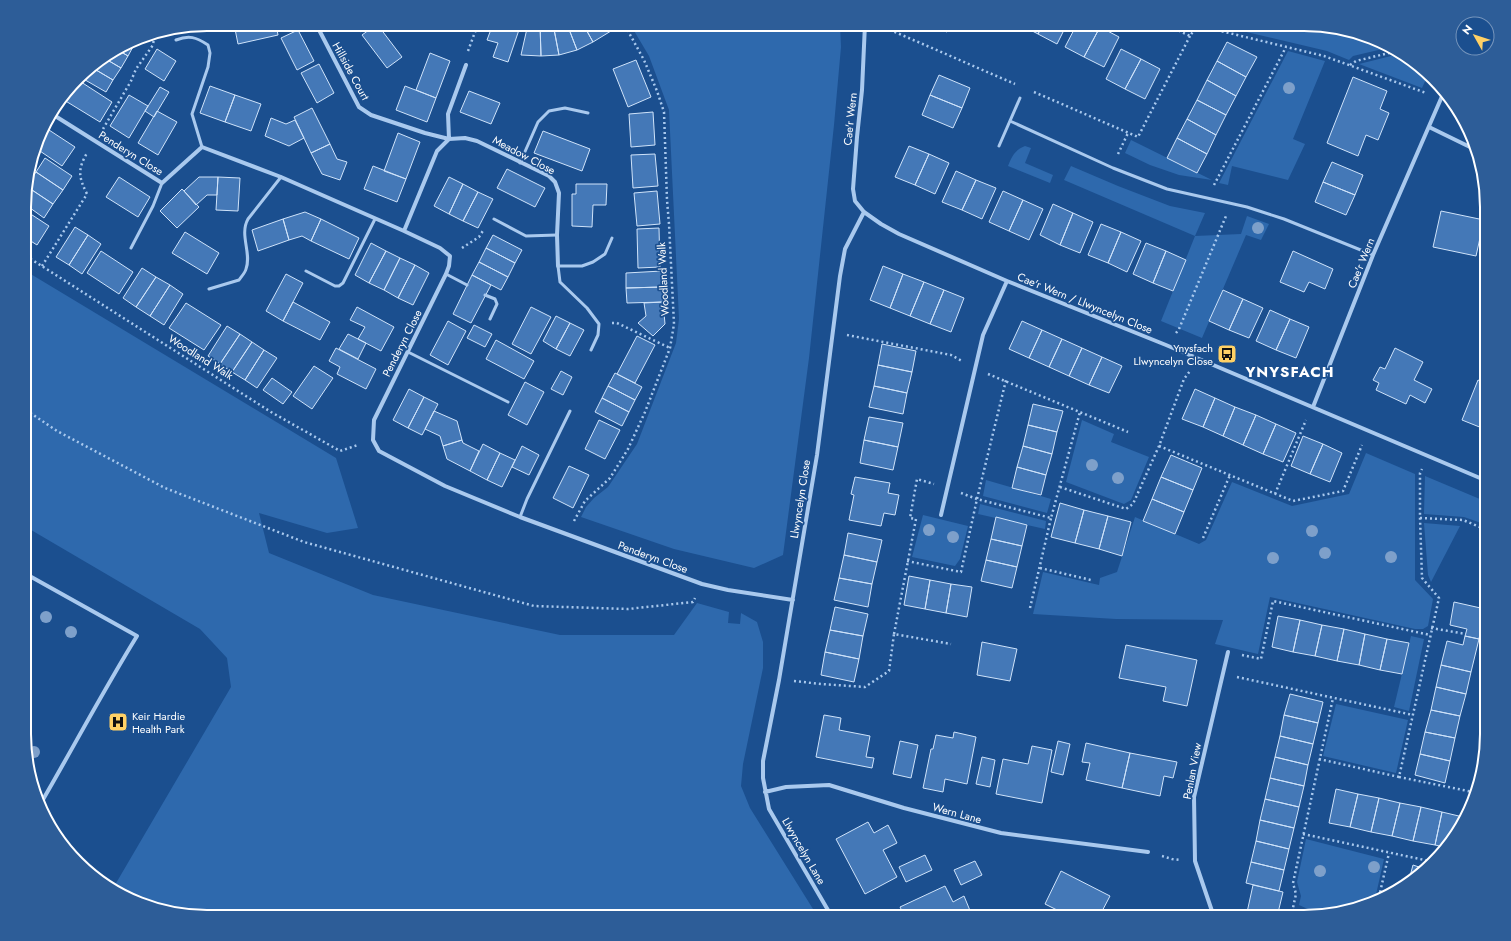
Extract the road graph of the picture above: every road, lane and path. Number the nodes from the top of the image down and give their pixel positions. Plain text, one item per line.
1 (320, 31) edge
2 (476, 31) edge
3 (628, 31) edge
4 (866, 31) edge
5 (893, 31) edge
6 (1180, 31) edge
7 (1193, 31) edge
8 (1220, 31) edge
9 (1190, 36) junction
10 (176, 40) dead end
11 (1286, 47) junction
12 (1389, 53) edge
13 (466, 65) joint
14 (1349, 65) junction
15 (1016, 84) dead end
16 (1030, 90) dead end
17 (1427, 94) dead end
18 (1442, 97) edge
19 (1020, 98) dead end
20 (588, 114) dead end
21 (56, 117) edge
22 (1010, 121) junction
23 (1429, 128) junction
24 (1128, 133) junction
25 (449, 139) junction
26 (999, 146) dead end
27 (202, 147) junction
28 (1470, 147) edge
29 (520, 163) junction
30 (1113, 168) junction
31 (282, 177) junction
32 (162, 183) junction
33 (1210, 198) junction
34 (1231, 203) junction
35 (864, 212) junction
36 (375, 219) junction
37 (494, 219) joint
38 (404, 231) junction
39 (557, 235) junction
40 (612, 238) dead end
41 (131, 248) dead end
42 (1373, 255) junction
43 (450, 256) junction
44 (31, 259) edge
45 (558, 266) junction
46 (306, 271) dead end
47 (446, 274) junction
48 (1007, 281) junction
49 (467, 285) dead end
50 (209, 289) dead end
51 (486, 294) dead end
52 (490, 319) dead end
53 (599, 324) junction
54 (1166, 345) junction
55 (670, 348) junction
56 (591, 350) dead end
57 (408, 352) junction
58 (1198, 359) junction
59 (1006, 380) dead end
60 (508, 402) dead end
61 (1313, 407) junction
62 (570, 411) dead end
63 (1080, 412) dead end
64 (31, 413) edge
65 (1368, 431) junction
66 (374, 440) junction
67 (1159, 446) junction
68 (1428, 456) junction
69 (1230, 475) junction
70 (1480, 478) edge
71 (917, 479) dead end
72 (1060, 487) junction
73 (1275, 494) junction
74 (977, 499) junction
75 (941, 515) dead end
76 (576, 516) dead end
77 (520, 517) junction
78 (1051, 518) junction
79 (1420, 518) junction
80 (1480, 527) edge
81 (1203, 538) dead end
82 (907, 561) junction
83 (1040, 568) junction
84 (31, 577) edge
85 (1091, 580) dead end
86 (702, 584) junction
87 (793, 600) junction
88 (1030, 608) dead end
89 (1431, 628) junction
90 (894, 634) junction
91 (1466, 634) dead end
92 (1430, 635) junction
93 (951, 644) dead end
94 (1228, 652) dead end
95 (1261, 659) dead end
96 (779, 680) junction
97 (1256, 681) dead end
98 (1333, 698) junction
99 (1413, 715) junction
100 (1319, 759) junction
101 (1399, 777) junction
102 (765, 792) junction
103 (1471, 792) edge
104 (43, 799) edge
105 (1303, 834) junction
106 (1148, 852) joint
107 (1389, 853) junction
108 (1195, 861) junction
109 (1427, 861) edge
110 (1380, 893) edge
111 (828, 910) edge
112 (1212, 910) edge
113 (1293, 910) edge

1 - 25 street, Hillside Court
2 - 13 path
3 - 55 path, Woodland Walk
4 - 35 street, Cae'r Wern
5 - 15 path
6 - 9 path
7 - 9 path
8 - 11 path
9 - 24 path
10 - 27 lane
11 - 14 path
11 - 33 path
12 - 14 path
13 - 25 street
14 - 17 path
16 - 24 path
18 - 23 street, Cae'r Wern
19 - 22 lane
20 - 29 lane
21 - 32 street, Penderyn Close
22 - 26 lane
22 - 30 lane
23 - 28 street
23 - 42 street, Cae'r Wern
24 - 30 path
25 - 29 street, Meadow Close
25 - 38 street
27 - 31 street
27 - 32 street, Penderyn Close
29 - 39 street, Meadow Close
30 - 33 lane
31 - 36 street
31 - 50 lane
32 - 41 lane
33 - 34 lane
34 - 42 lane
34 - 54 path
35 - 48 street, Cae'r Wern / Llwyncelyn Close
35 - 87 street, Llwyncelyn Close
36 - 38 street
36 - 46 lane
37 - 39 lane
37 - 43 path
38 - 43 street
39 - 45 street, Meadow Close
40 - 45 lane
42 - 61 street, Cae'r Wern
43 - 47 street, Penderyn Close
44 - 66 path, Woodland Walk
45 - 53 lane
47 - 49 lane
47 - 57 street, Penderyn Close
48 - 54 street, Cae'r Wern / Llwyncelyn Close
48 - 75 street
51 - 52 lane
53 - 55 path
53 - 56 lane
54 - 58 street, Cae'r Wern / Llwyncelyn Close
55 - 76 path, Woodland Walk
57 - 60 lane
57 - 66 street, Penderyn Close
58 - 61 street, Cae'r Wern / Llwyncelyn Close
58 - 67 path
59 - 74 path
61 - 65 street, Cae'r Wern / Llwyncelyn Close
61 - 73 path
62 - 77 lane
63 - 72 path
64 - 86 path
65 - 68 street
65 - 73 path
66 - 77 street, Penderyn Close
67 - 69 path
67 - 72 path
68 - 70 street
68 - 79 path
69 - 73 path
69 - 81 path
71 - 82 path
72 - 78 path
74 - 78 path
74 - 82 path
77 - 86 street, Penderyn Close
78 - 83 path
79 - 80 path
79 - 89 path
82 - 90 path
83 - 85 path
83 - 88 path
84 - 104 street
86 - 87 street, Penderyn Close
87 - 96 street, Llwyncelyn Close
89 - 91 path
89 - 92 path
90 - 93 path
90 - 96 path
92 - 95 path
92 - 99 path
94 - 108 street, Penlan View
96 - 102 street, Llwyncelyn Close
97 - 98 path
98 - 99 path
98 - 100 path
99 - 101 path
100 - 101 path
100 - 105 path
101 - 103 path
102 - 106 street, Wern Lane
102 - 111 street, Llwyncelyn Lane
105 - 107 path
105 - 113 path
106 - 108 path
107 - 109 path
107 - 110 path
108 - 112 street, Penlan View

